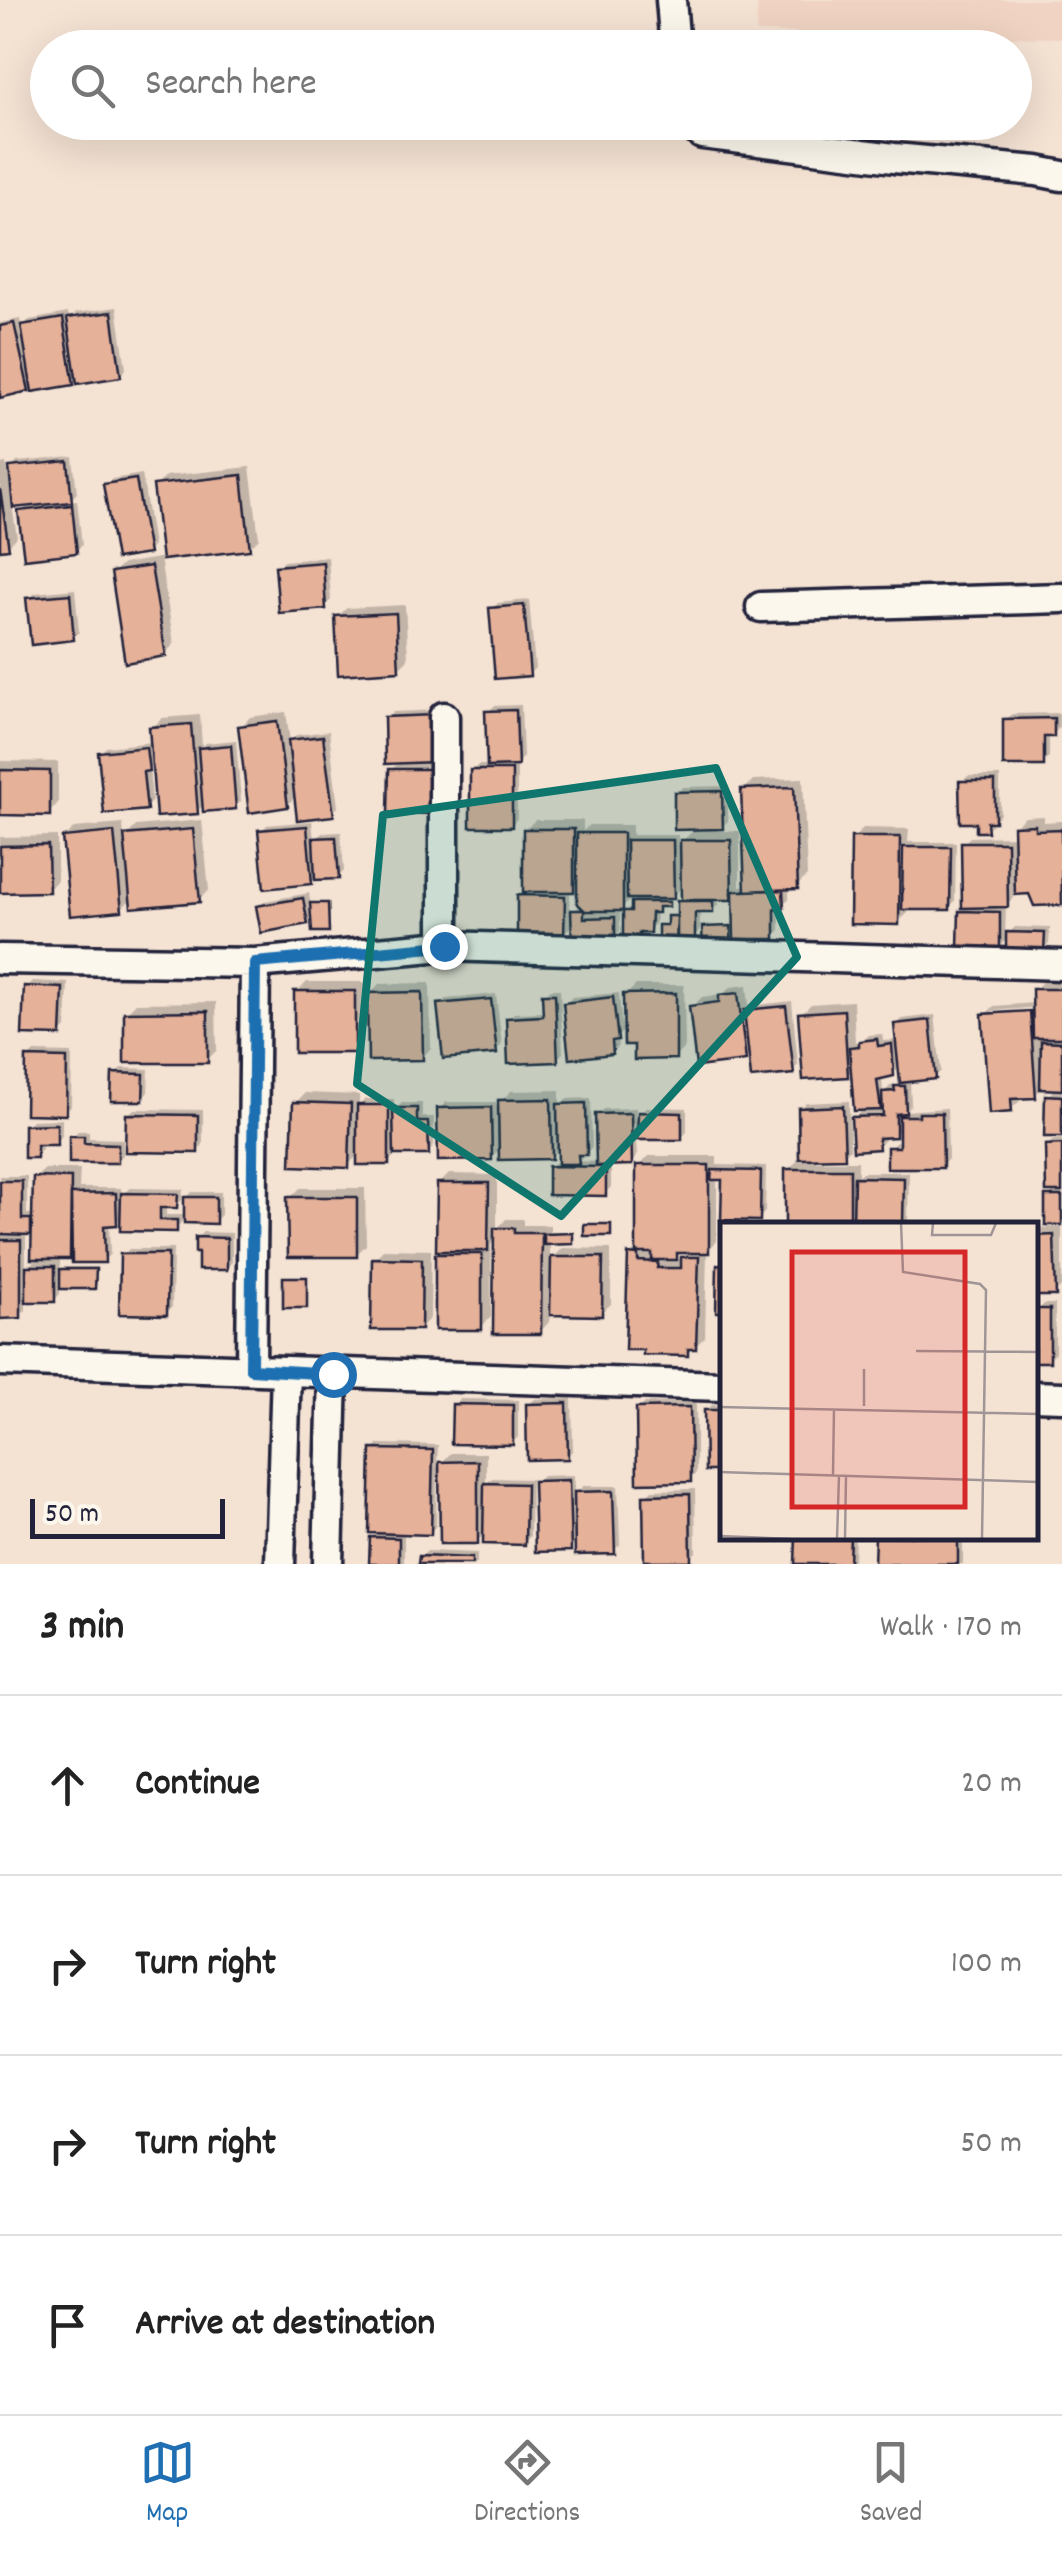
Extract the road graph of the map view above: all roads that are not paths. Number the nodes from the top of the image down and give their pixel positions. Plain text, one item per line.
1 (671, 0) edge
2 (674, 30) edge
3 (750, 140) edge
4 (1062, 176) edge
5 (1062, 598) edge
6 (761, 606) dead end
7 (444, 717) dead end
8 (444, 946) junction
9 (0, 959) edge
10 (255, 963) junction
11 (1062, 965) edge
12 (0, 1361) edge
13 (251, 1369) junction
14 (286, 1371) junction
15 (333, 1374) junction
16 (720, 1386) edge
17 (1037, 1396) edge
18 (1062, 1397) edge
19 (280, 1564) edge
20 (328, 1564) edge

1 - 2 street
3 - 4 street
5 - 6 street
7 - 8 street
8 - 10 street
8 - 11 street
9 - 10 street
10 - 13 street
12 - 13 street
13 - 14 street
14 - 15 street
14 - 19 street
15 - 16 street
15 - 20 street
17 - 18 street

